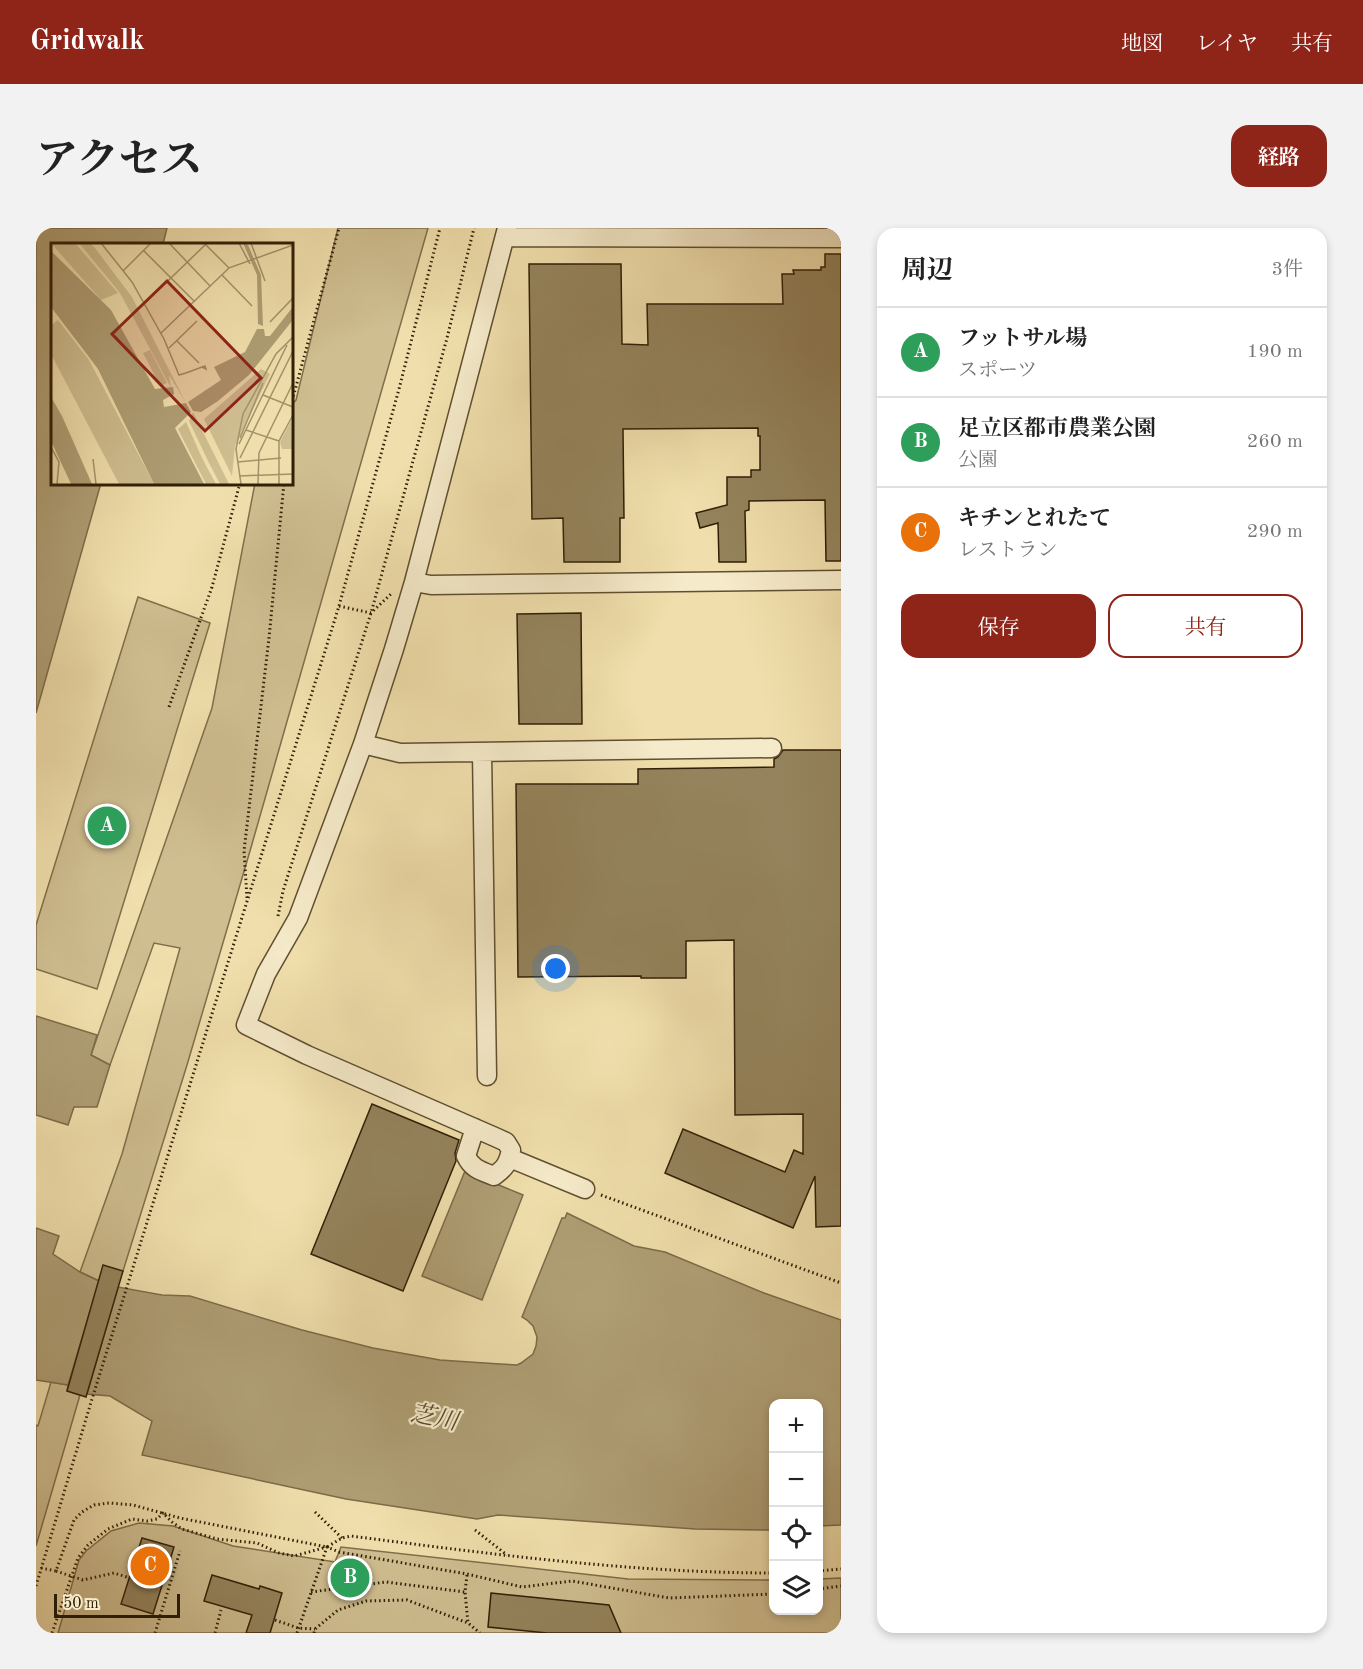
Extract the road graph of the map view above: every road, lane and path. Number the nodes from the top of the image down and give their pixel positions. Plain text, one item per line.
1 (339, 228) edge
2 (440, 228) edge
3 (474, 228) edge
4 (506, 233) edge
5 (841, 238) edge
6 (292, 401) edge
7 (240, 484) edge
8 (284, 484) edge
9 (841, 580) edge
10 (414, 582) junction
11 (395, 590) dead end
12 (339, 606) junction
13 (372, 613) junction
14 (169, 707) dead end
15 (363, 744) junction
16 (772, 748) dead end
17 (482, 752) junction
18 (248, 902) junction
19 (277, 922) dead end
20 (487, 1076) dead end
21 (475, 1128) junction
22 (510, 1158) junction
23 (585, 1189) joint
24 (841, 1284) edge
25 (315, 1512) dead end
26 (163, 1513) junction
27 (475, 1530) dead end
28 (342, 1538) junction
29 (327, 1547) junction
30 (180, 1551) dead end
31 (508, 1556) junction
32 (41, 1568) junction
33 (841, 1569) edge
34 (56, 1571) junction
35 (823, 1571) edge
36 (769, 1573) edge
37 (467, 1574) junction
38 (71, 1577) junction
39 (130, 1578) dead end
40 (36, 1586) edge
41 (841, 1586) edge
42 (823, 1588) edge
43 (311, 1592) junction
44 (465, 1592) junction
45 (769, 1594) edge
46 (221, 1610) dead end
47 (275, 1620) dead end
48 (468, 1623) junction
49 (298, 1628) junction
50 (315, 1631) edge
51 (52, 1633) edge
52 (155, 1633) edge
53 (215, 1633) edge
54 (297, 1633) edge
55 (480, 1633) edge

1 - 6 path
2 - 12 path
3 - 13 path
4 - 5 street
4 - 10 street
7 - 14 path
8 - 18 path
9 - 10 street
10 - 15 street
11 - 13 path
12 - 13 path
12 - 18 path
13 - 19 path
15 - 17 street
15 - 21 street
16 - 17 street
17 - 20 street
18 - 32 path
21 - 22 street
21 - 22 street
22 - 23 street
23 - 24 path
25 - 28 path
26 - 29 path
26 - 29 path
26 - 34 path
26 - 38 path
27 - 31 path
28 - 29 path
28 - 31 path
29 - 37 path
29 - 43 path
30 - 52 path
31 - 36 path
32 - 34 path
32 - 40 path
33 - 35 path
34 - 38 path
37 - 44 path
37 - 45 path
38 - 39 path
38 - 51 path
41 - 42 path
43 - 44 path
43 - 49 path
44 - 48 path
46 - 53 path
47 - 49 path
48 - 50 path
48 - 55 path
49 - 50 path
49 - 54 path

